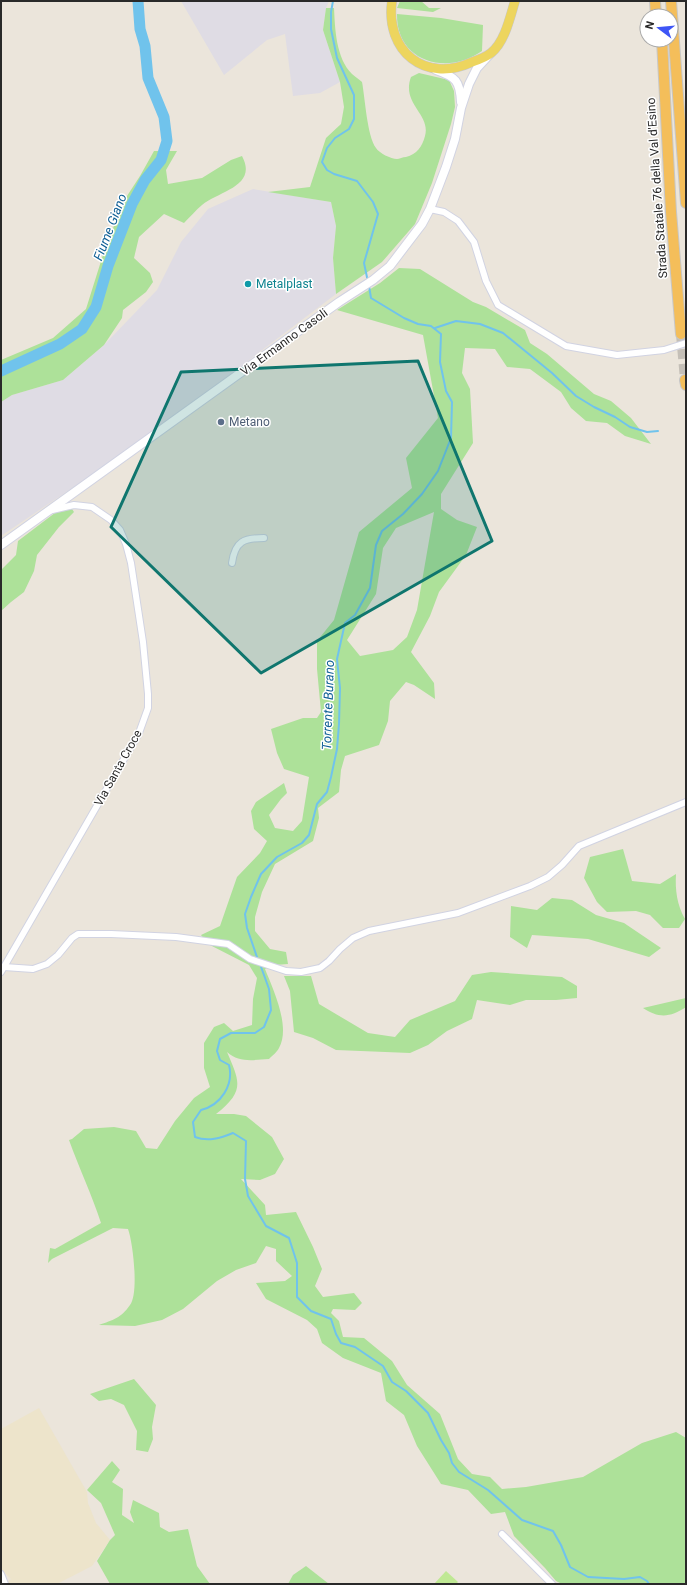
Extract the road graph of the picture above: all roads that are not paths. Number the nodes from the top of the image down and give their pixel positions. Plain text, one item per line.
1 (515, 1) edge
2 (672, 1) edge
3 (391, 2) edge
4 (657, 48) edge
5 (662, 48) edge
6 (490, 54) junction
7 (431, 68) junction
8 (665, 104) junction
9 (461, 108) junction
10 (686, 203) edge
11 (430, 209) junction
12 (681, 334) tunnel mouth
13 (686, 343) edge
14 (46, 512) junction
15 (264, 538) dead end
16 (1, 545) edge
17 (232, 563) dead end
18 (686, 802) edge
19 (3, 969) edge
20 (502, 1534) dead end
21 (1, 1574) edge
22 (5, 1584) edge
23 (552, 1584) edge

1 - 6 main road, Via Ermanno Casoli
2 - 10 highway
3 - 7 main road, Via Ermanno Casoli
4 - 8 highway
5 - 8 highway, Strada Statale 76 della Val d'Esino
6 - 7 main road, Via Ermanno Casoli
6 - 9 main road, Via Ermanno Casoli
7 - 9 main road, Via Ermanno Casoli
8 - 12 highway, Strada Statale 76 della Val d'Esino
9 - 11 main road, Via Ermanno Casoli
11 - 13 street
11 - 14 main road, Via Ermanno Casoli
14 - 16 main road, Via Ermanno Casoli
14 - 19 street, Via Santa Croce
15 - 17 street
18 - 19 street
20 - 23 street
21 - 22 street

